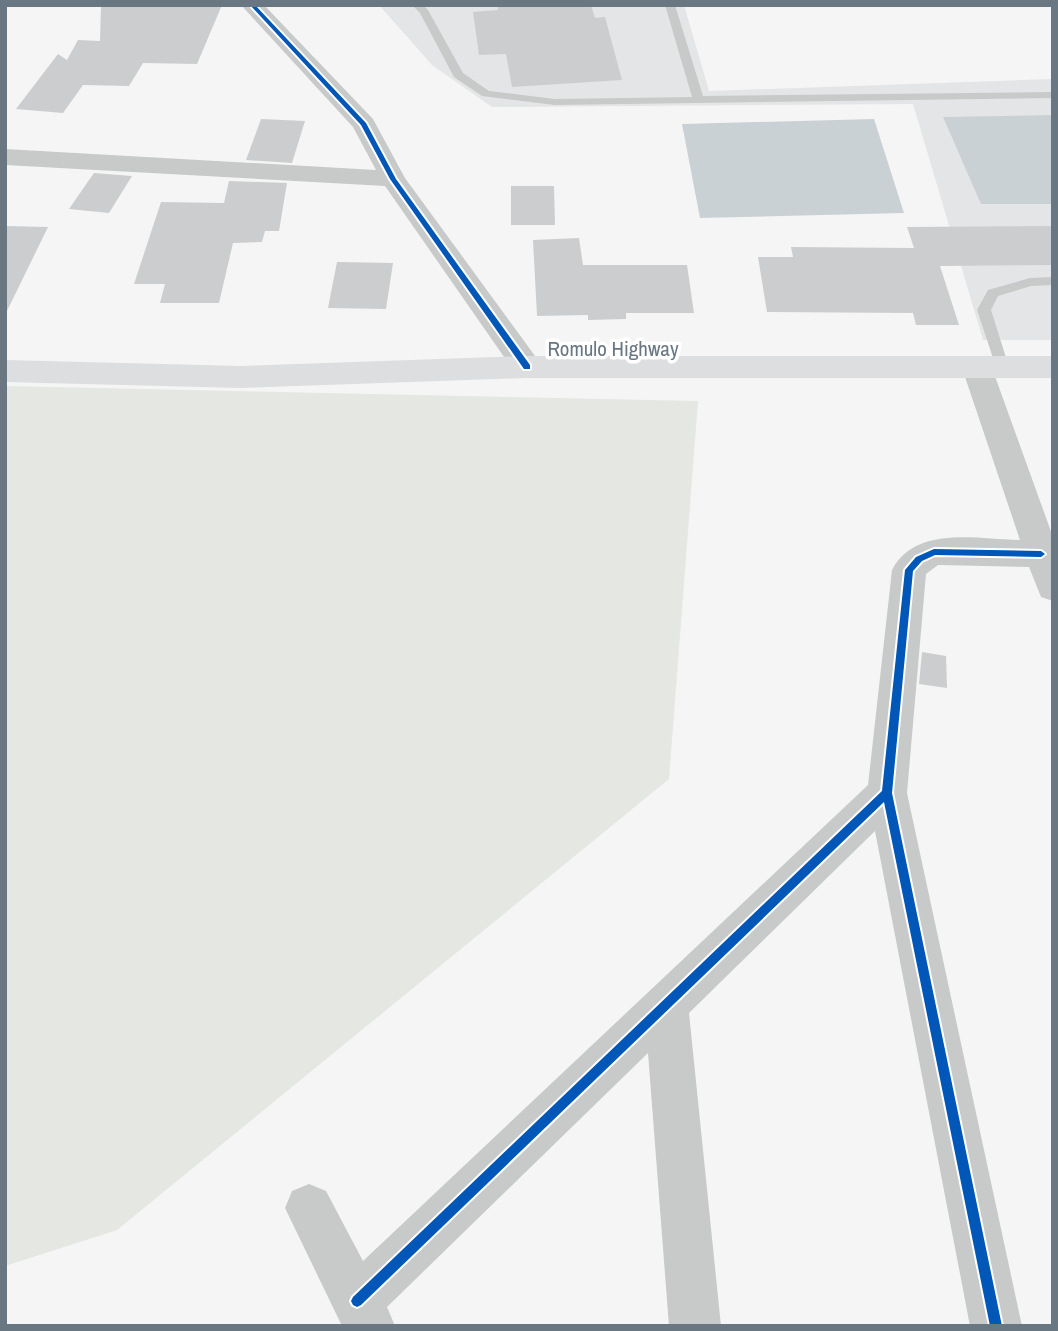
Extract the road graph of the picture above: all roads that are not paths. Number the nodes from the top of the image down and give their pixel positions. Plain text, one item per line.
1 (253, 5) edge
2 (417, 5) edge
3 (670, 5) edge
4 (1053, 95) edge
5 (698, 98) junction
6 (5, 158) edge
7 (393, 179) junction
8 (1053, 281) edge
9 (527, 367) junction
10 (1053, 367) edge
11 (990, 368) junction
12 (5, 371) edge
13 (1047, 570) edge
14 (887, 793) junction
15 (666, 1005) junction
16 (309, 1208) dead end
17 (363, 1313) edge
18 (695, 1326) edge
19 (996, 1326) edge

1 - 7 street
2 - 5 lane
3 - 5 lane
4 - 5 lane
6 - 7 street
7 - 9 street
8 - 11 lane
9 - 11 highway, Romulo Highway
9 - 12 highway, Romulo Highway
10 - 11 highway, Romulo Highway
11 - 13 street
13 - 14 street
14 - 15 street
14 - 19 street
15 - 17 street
15 - 18 street
16 - 17 street

